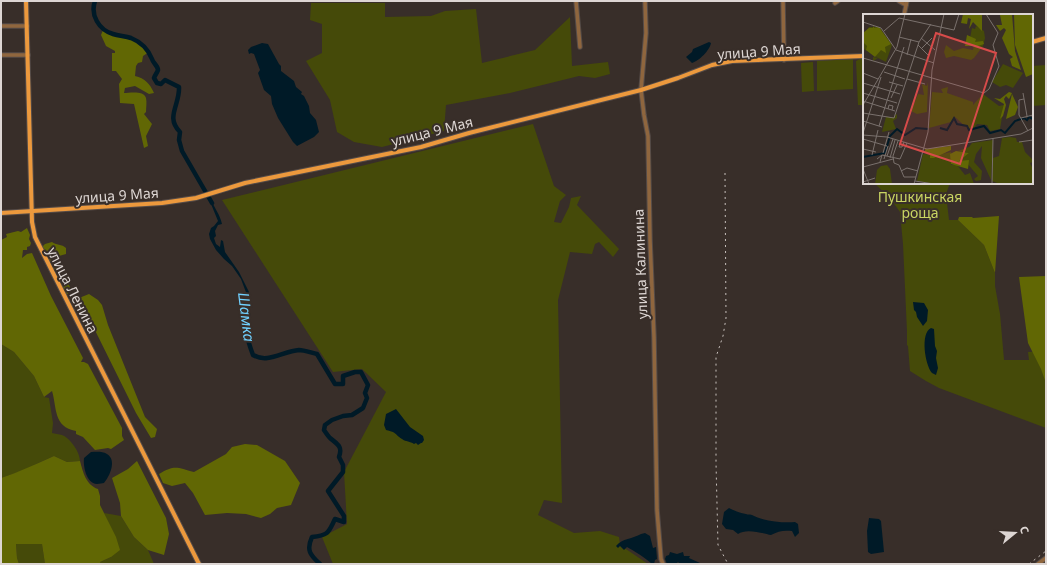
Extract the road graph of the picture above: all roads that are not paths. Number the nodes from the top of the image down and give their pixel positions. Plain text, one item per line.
1 (26, 1) edge
2 (576, 1) edge
3 (645, 1) edge
4 (783, 1) edge
5 (899, 1) edge
6 (906, 3) edge
7 (904, 14) edge
8 (1, 26) edge
9 (27, 26) junction
10 (1046, 38) edge
11 (1033, 42) edge
12 (580, 47) dead end
13 (1, 55) edge
14 (28, 55) junction
15 (863, 56) edge
16 (784, 60) junction
17 (642, 90) junction
18 (32, 212) junction
19 (1, 213) edge
20 (1046, 558) edge
21 (199, 564) edge
22 (662, 564) edge
23 (1038, 564) edge

1 - 9 main road, улица Ленина
2 - 12 street
3 - 17 street, улица Калинина
4 - 16 street
5 - 6 street
6 - 7 street
8 - 9 street
9 - 14 main road, улица Ленина
10 - 11 main road
13 - 14 street
14 - 18 main road, улица Ленина
15 - 16 main road, улица 9 Мая
16 - 17 main road, улица 9 Мая
17 - 18 main road, улица 9 Мая
17 - 22 street, улица Калинина
18 - 19 main road, улица 9 Мая
18 - 21 main road, улица Ленина
20 - 23 street

